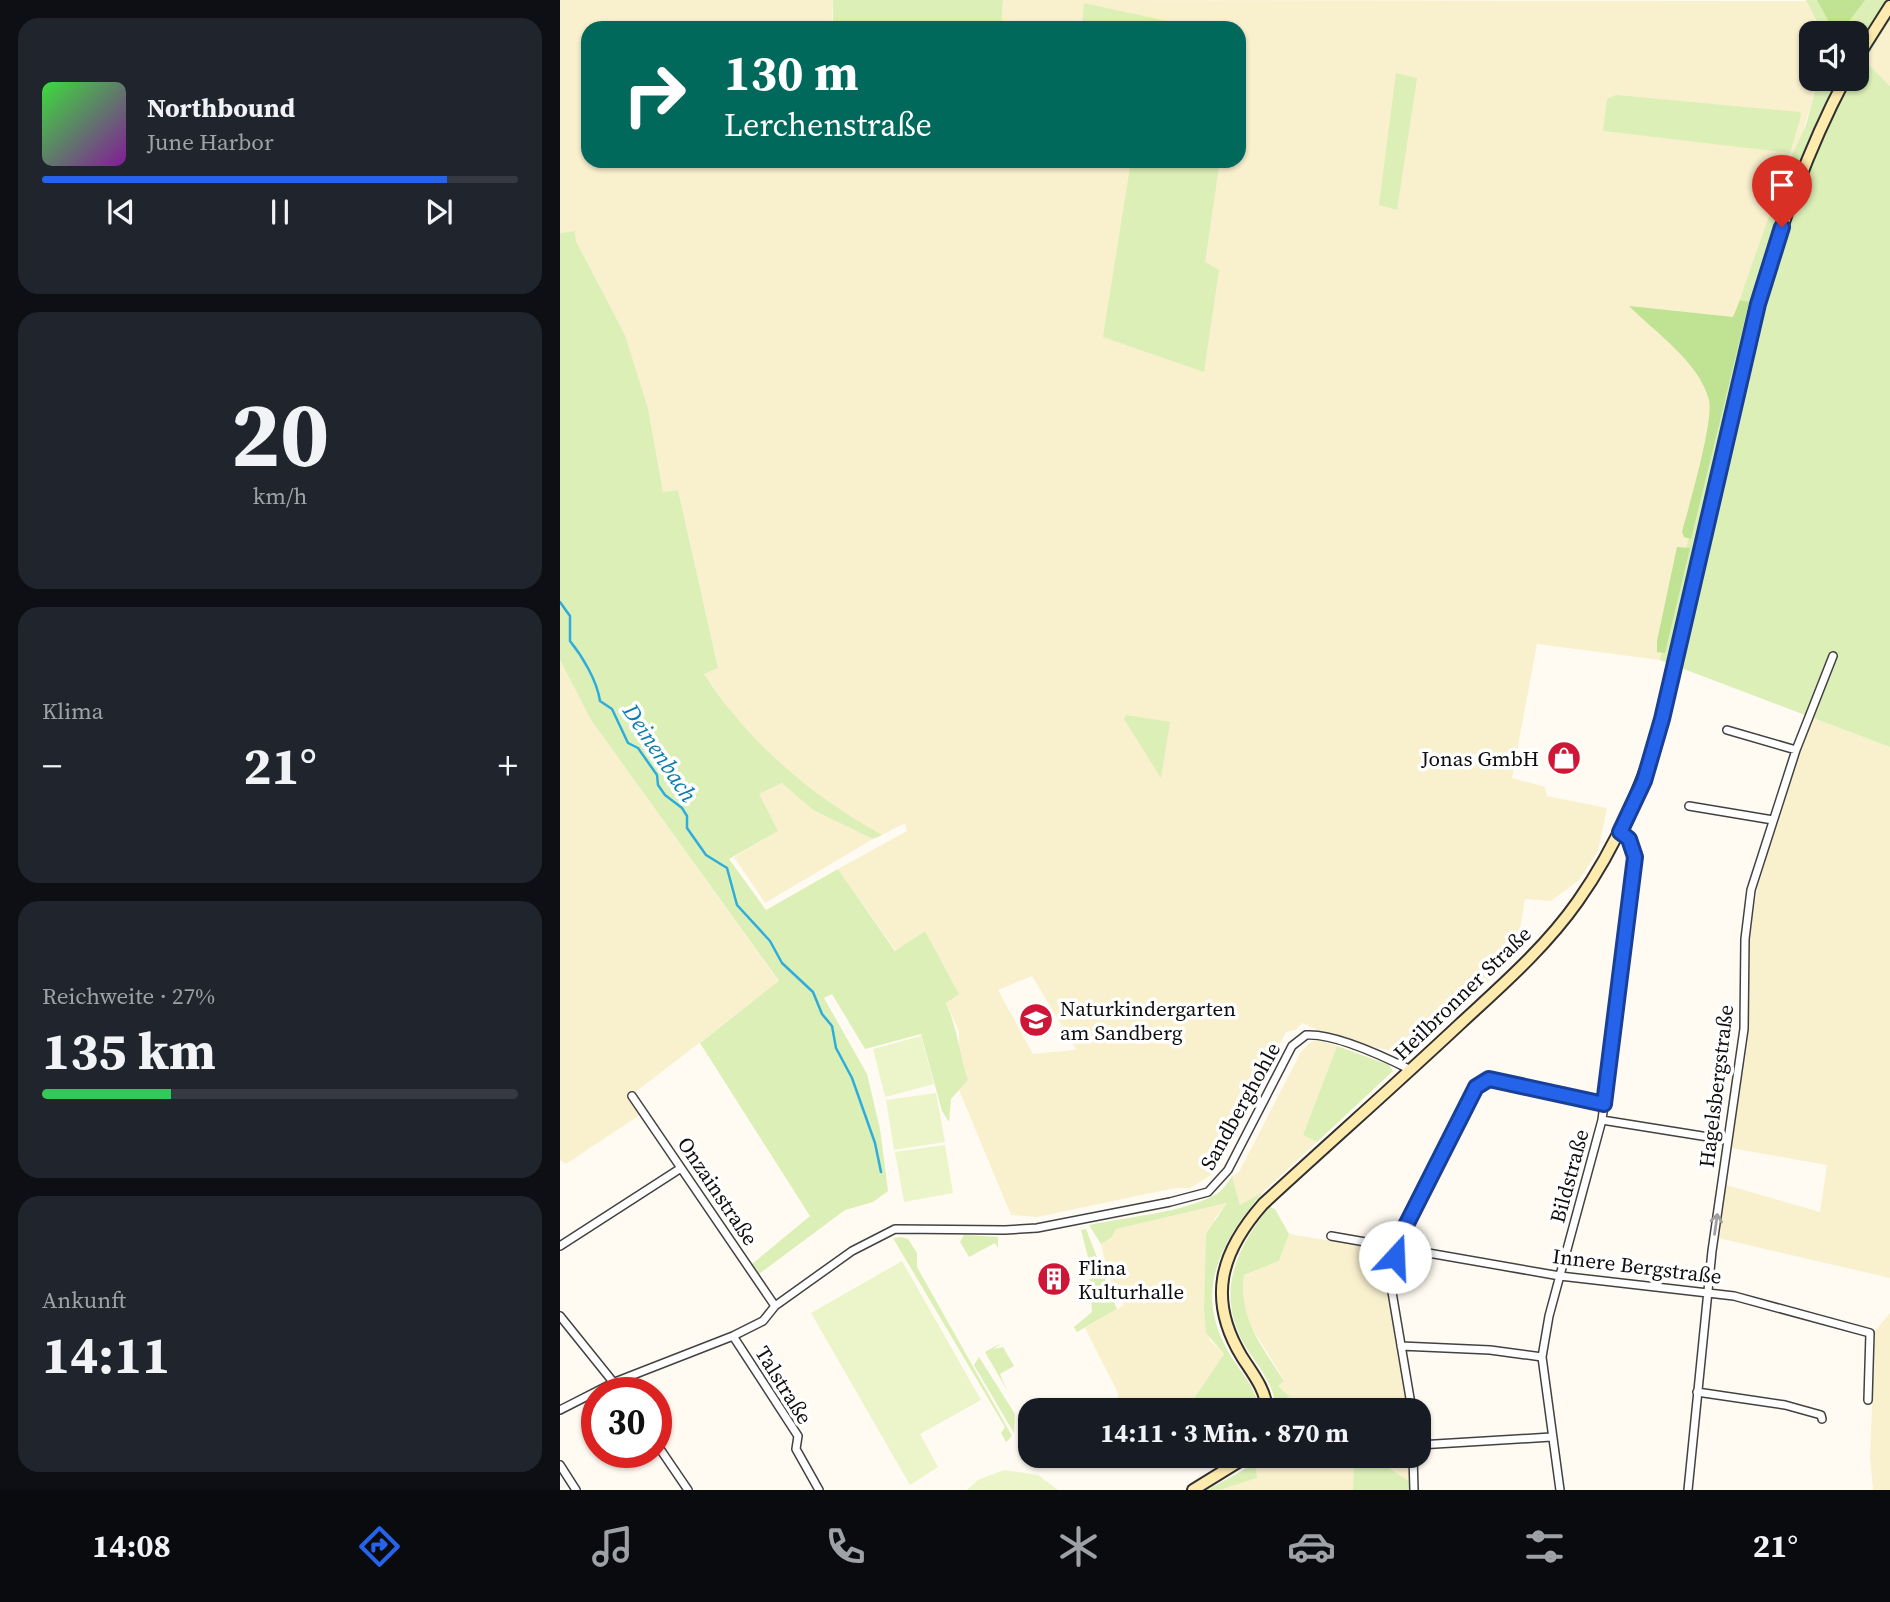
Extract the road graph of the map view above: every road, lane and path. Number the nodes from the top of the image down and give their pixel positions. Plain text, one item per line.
1 (1890, 6) edge
2 (1869, 39) edge
3 (1839, 91) edge
4 (1833, 656) dead end
5 (1727, 730) dead end
6 (1796, 750) junction
7 (1689, 806) dead end
8 (1773, 820) junction
9 (1620, 832) junction
10 (1410, 1070) junction
11 (632, 1096) dead end
12 (1604, 1104) junction
13 (1602, 1119) junction
14 (1727, 1140) junction
15 (681, 1168) junction
16 (1331, 1236) dead end
17 (560, 1246) edge
18 (1395, 1247) junction
19 (1560, 1276) junction
20 (1709, 1292) junction
21 (775, 1306) junction
22 (560, 1315) edge
23 (733, 1336) junction
24 (1401, 1346) junction
25 (1542, 1357) junction
26 (611, 1377) edge
27 (628, 1377) edge
28 (1697, 1392) junction
29 (1264, 1398) edge
30 (1410, 1398) edge
31 (581, 1399) edge
32 (1868, 1400) dead end
33 (560, 1410) edge
34 (1822, 1419) dead end
35 (1551, 1437) junction
36 (1431, 1444) edge
37 (560, 1465) edge
38 (672, 1466) edge
39 (1229, 1468) edge
40 (1413, 1468) edge
41 (576, 1490) edge
42 (688, 1490) edge
43 (820, 1490) edge
44 (1193, 1490) edge
45 (1414, 1490) edge
46 (1560, 1490) edge
47 (1688, 1490) edge

1 - 2 main road
3 - 9 main road, Heilbronner Straße
4 - 6 street, Hagelsbergstraße
5 - 6 street
6 - 8 street, Hagelsbergstraße
7 - 8 street
8 - 14 street, Hagelsbergstraße
9 - 10 main road, Heilbronner Straße
9 - 12 street, Bildstraße
10 - 21 street, Sandberghohle
10 - 29 main road, Heilbronner Straße
11 - 15 street, Onzainstraße
12 - 13 street, Bildstraße
12 - 18 street
13 - 14 street
13 - 19 street, Bildstraße
20 -> 14 street, Hagelsbergstraße
15 - 17 street
15 - 21 street, Onzainstraße
16 - 18 street, Innere Bergstraße
18 - 19 street, Innere Bergstraße
18 - 24 street
19 - 20 street, Innere Bergstraße
19 - 25 street, Bildstraße
20 - 28 street, Hagelsbergstraße
20 - 32 street, Innere Bergstraße
21 - 23 street
22 - 26 street
23 - 27 street
23 - 43 street, Talstraße
24 - 25 street
24 - 30 street
25 - 35 street, Bildstraße
28 - 34 street
28 - 47 street, Hagelsbergstraße
31 - 33 street
35 - 36 street
35 - 46 street, Bildstraße
37 - 41 street
38 - 42 street
39 - 44 main road
40 - 45 street

